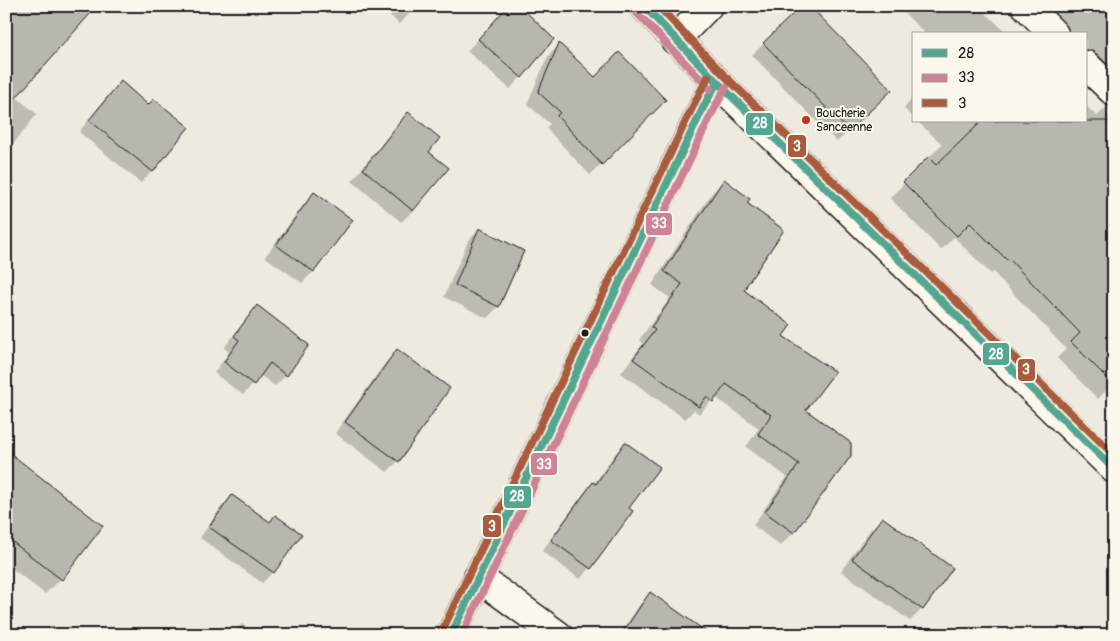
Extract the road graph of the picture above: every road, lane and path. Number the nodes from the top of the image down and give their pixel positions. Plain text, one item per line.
1 (644, 6) edge
2 (708, 6) edge
3 (1026, 6) edge
4 (1052, 32) edge
5 (675, 40) junction
6 (1088, 67) edge
7 (717, 82) junction
8 (1114, 92) edge
9 (1114, 469) edge
10 (478, 578) junction
11 (451, 635) edge
12 (558, 635) edge

1 - 5 street
2 - 5 street
3 - 4 street
5 - 7 street
6 - 8 street
7 - 9 street
7 - 10 street
10 - 11 street
10 - 12 street

